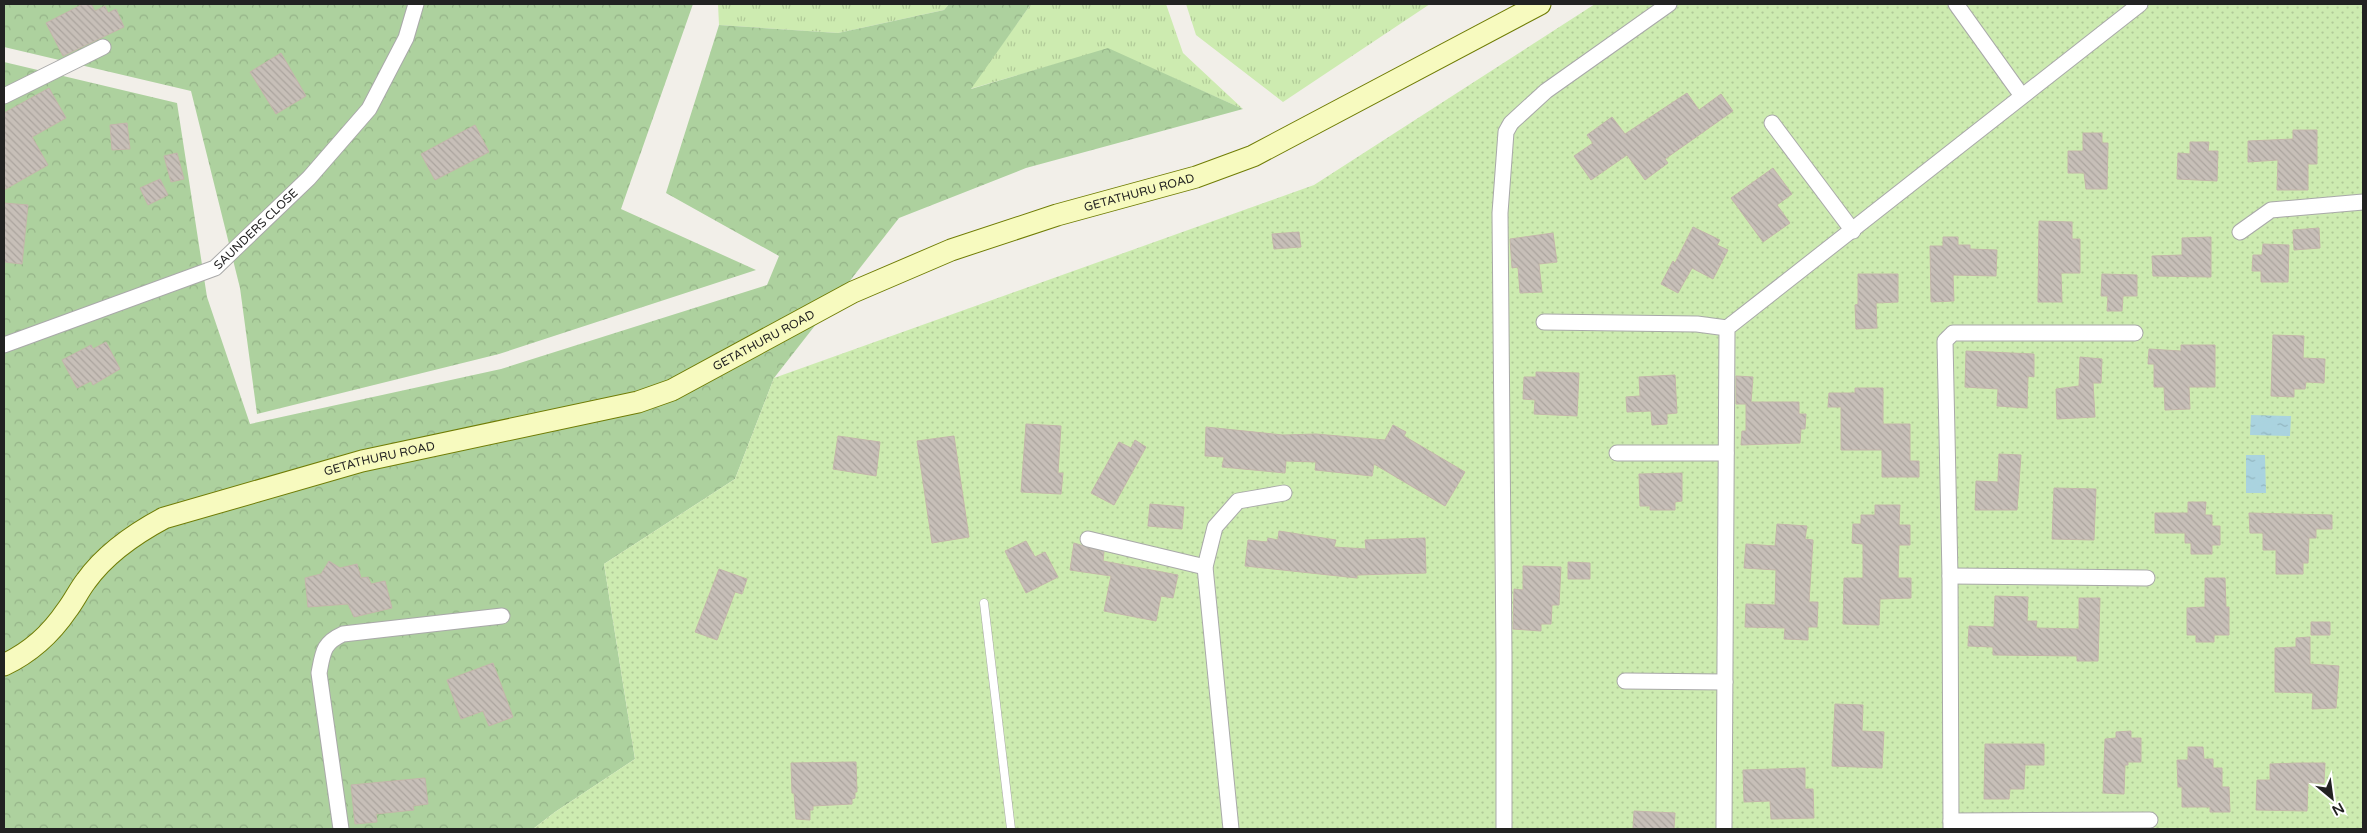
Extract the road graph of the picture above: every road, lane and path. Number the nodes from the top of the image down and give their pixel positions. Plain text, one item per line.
1 (416, 4) edge
2 (1540, 4) edge
3 (1669, 4) edge
4 (1956, 4) edge
5 (2140, 4) edge
6 (103, 47) dead end
7 (4, 96) edge
8 (2022, 96) junction
9 (1772, 123) dead end
10 (2363, 202) edge
11 (1853, 231) junction
12 (2240, 232) dead end
13 (1544, 322) dead end
14 (1727, 328) junction
15 (2135, 333) dead end
16 (4, 345) edge
17 (1617, 453) dead end
18 (1726, 453) junction
19 (1284, 493) dead end
20 (1088, 539) dead end
21 (1205, 567) junction
22 (1950, 576) junction
23 (2147, 578) dead end
24 (984, 603) dead end
25 (502, 616) dead end
26 (4, 665) edge
27 (1625, 681) dead end
28 (1725, 682) junction
29 (2150, 820) dead end
30 (1951, 825) edge
31 (341, 829) edge
32 (1011, 829) edge
33 (1231, 829) edge
34 (1504, 829) edge
35 (1724, 829) edge

1 - 16 street, SAUNDERS CLOSE
2 - 26 main road, GETATHURU ROAD
3 - 34 street
4 - 8 street
5 - 8 street
6 - 7 street
8 - 11 street
9 - 11 street
10 - 12 street
11 - 14 street
13 - 14 street
14 - 18 street
15 - 22 street
17 - 18 street
18 - 28 street
19 - 21 street
20 - 21 street
21 - 33 street
22 - 23 street
22 - 30 street
24 - 32 lane
25 - 31 street
27 - 28 street
28 - 35 street
29 - 30 street

